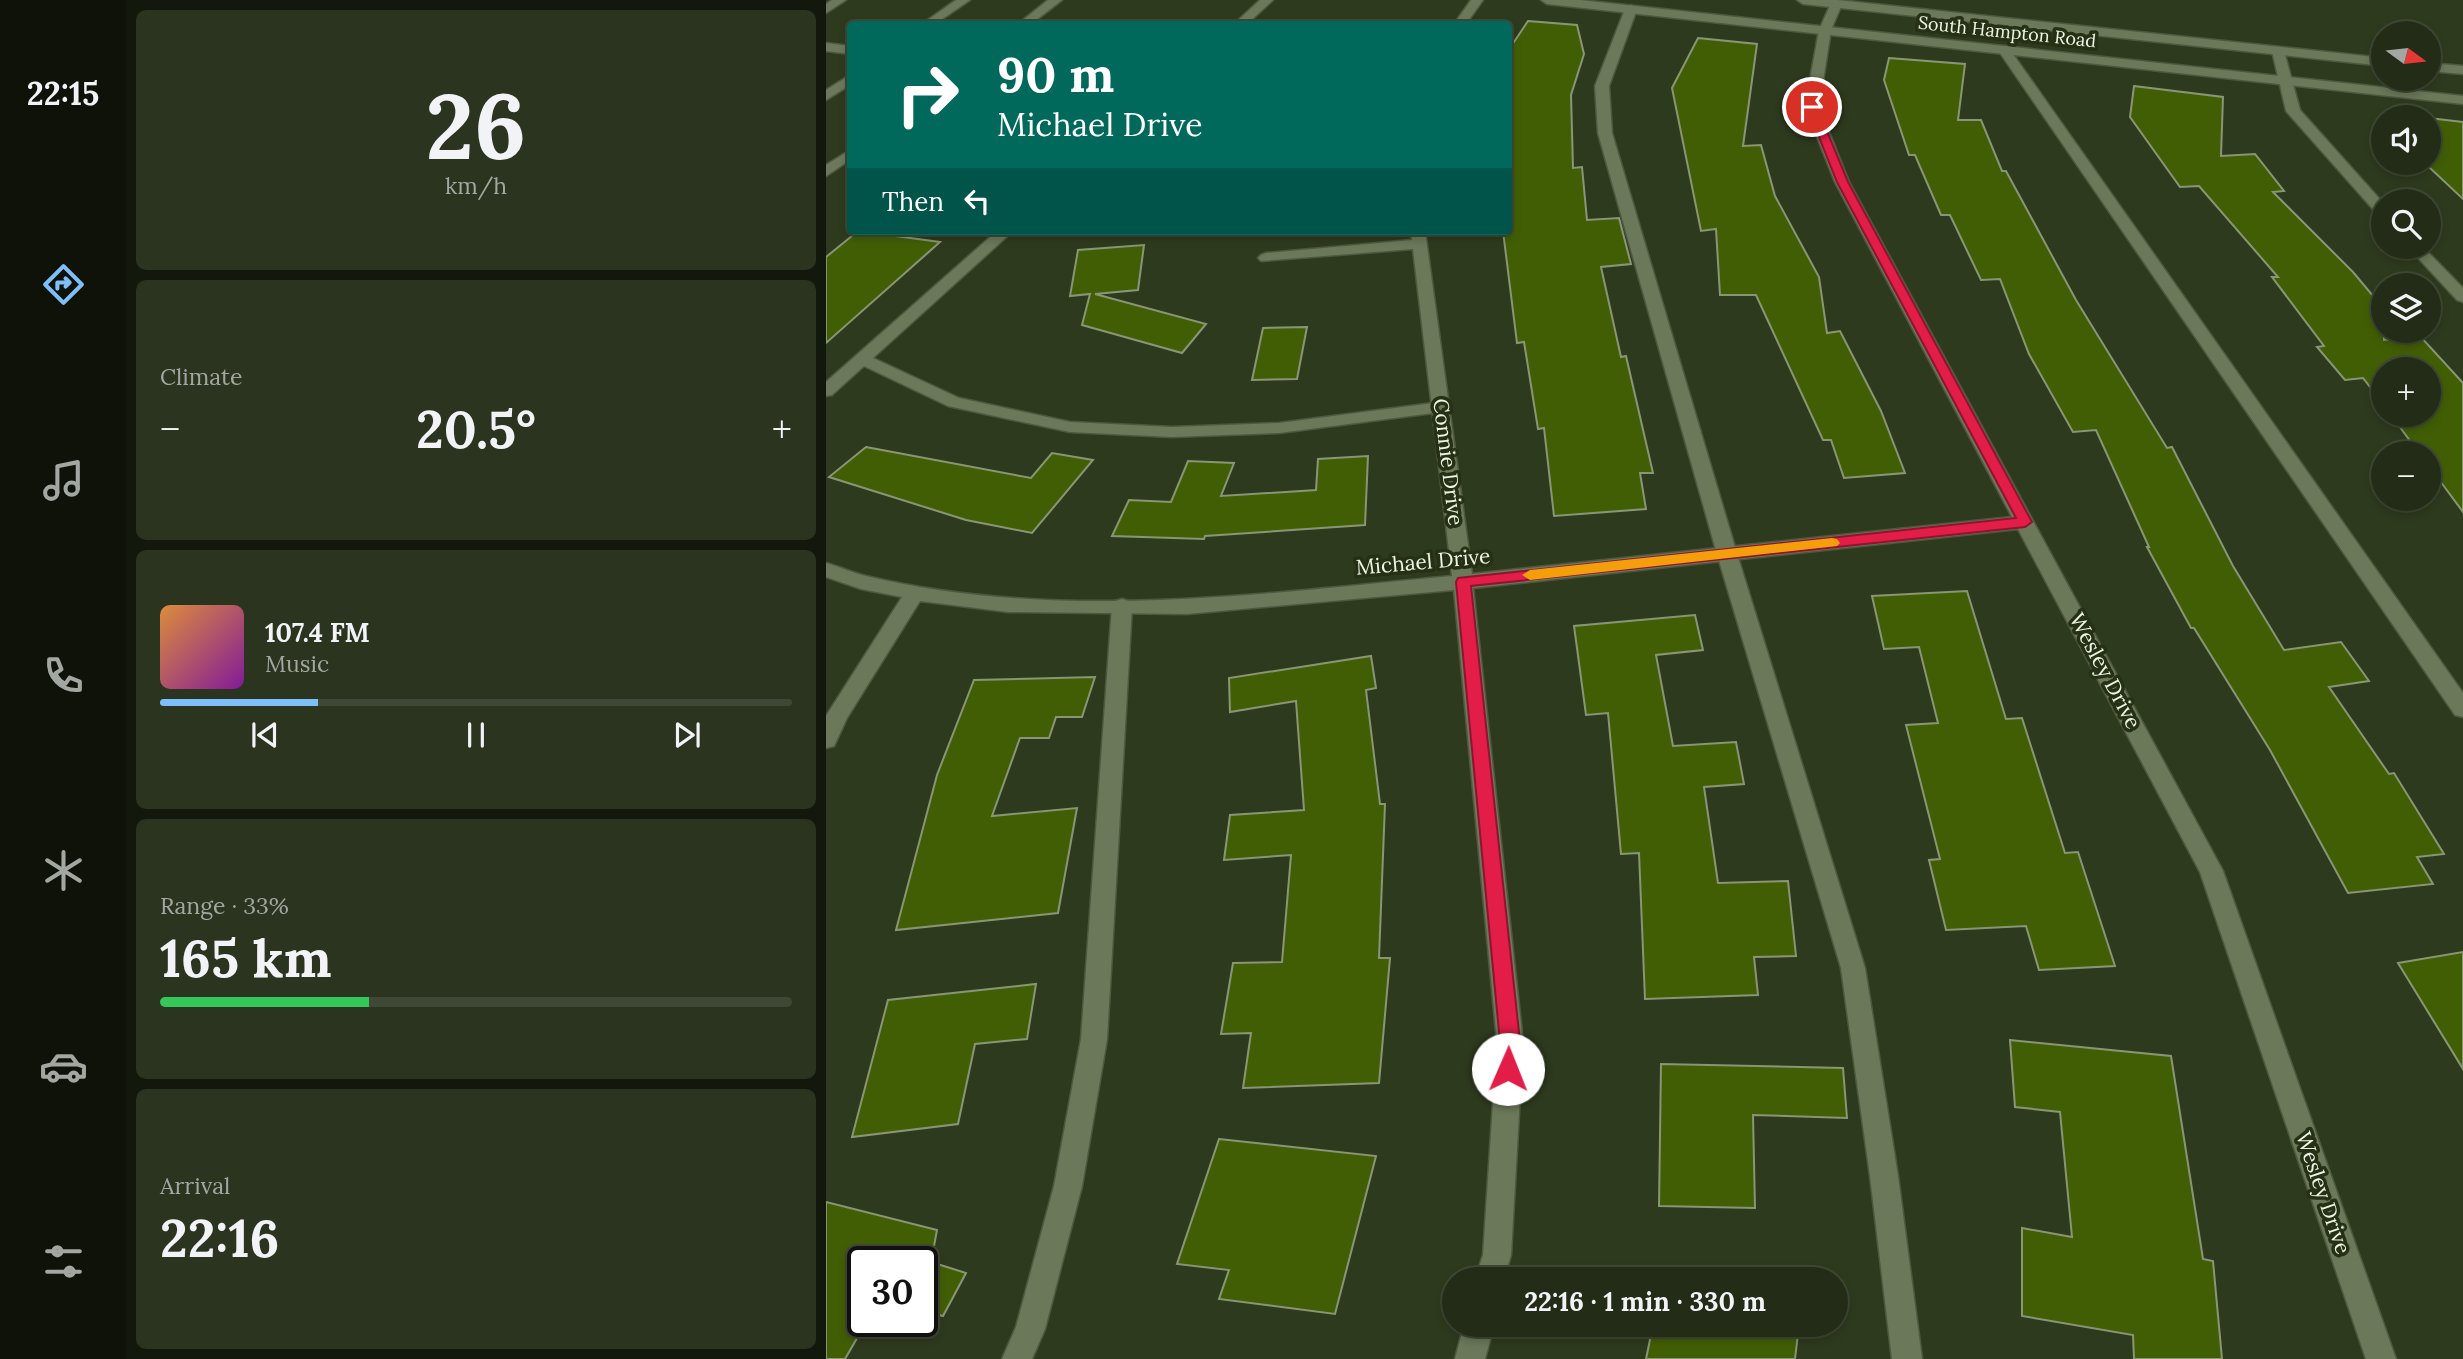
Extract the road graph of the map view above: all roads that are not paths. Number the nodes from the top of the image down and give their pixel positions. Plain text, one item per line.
1 (840, 0) edge
2 (964, 0) edge
3 (1056, 0) edge
4 (1267, 0) edge
5 (1477, 0) edge
6 (1547, 0) edge
7 (1803, 0) edge
8 (1836, 4) junction
9 (826, 9) edge
10 (1631, 9) junction
11 (932, 21) edge
12 (1028, 21) edge
13 (1243, 21) edge
14 (1462, 21) edge
15 (1825, 30) junction
16 (826, 47) edge
17 (847, 50) edge
18 (2004, 50) junction
19 (2278, 51) junction
20 (2371, 61) edge
21 (2441, 68) edge
22 (2463, 70) edge
23 (2287, 80) junction
24 (847, 81) edge
25 (826, 96) edge
26 (2463, 100) edge
27 (847, 156) edge
28 (826, 172) edge
29 (2371, 198) edge
30 (1002, 235) edge
31 (1419, 238) edge
32 (1266, 258) dead end
33 (2427, 259) edge
34 (2463, 297) edge
35 (862, 359) junction
36 (826, 391) edge
37 (1441, 407) junction
38 (2025, 522) junction
39 (1727, 554) junction
40 (826, 570) edge
41 (1463, 582) junction
42 (915, 593) junction
43 (1122, 606) junction
44 (2463, 709) edge
45 (826, 740) edge
46 (1494, 1267) edge
47 (1476, 1337) edge
48 (1017, 1359) edge
49 (1470, 1359) edge
50 (1907, 1359) edge
51 (2381, 1359) edge

1 - 9 street
2 - 11 street
3 - 12 street
4 - 13 street
5 - 14 street
6 - 10 street, South Hampton Road
7 - 8 street, South Hampton Road
8 - 15 street, Wesley Drive
8 - 19 street, South Hampton Road
10 - 15 street, South Hampton Road
10 - 39 street
15 - 18 street, South Hampton Road
15 - 38 street, Wesley Drive
16 - 17 street
18 - 23 street, South Hampton Road
18 - 44 street
19 - 20 street, South Hampton Road
19 - 23 street
21 - 22 street
23 - 26 street, South Hampton Road
23 - 29 street
24 - 25 street
27 - 28 street
30 - 35 street
31 - 32 street
31 - 37 street, Connie Drive
33 - 34 street
35 - 36 street
35 - 37 street
37 - 41 street, Connie Drive
38 - 39 street, Michael Drive
38 - 51 street, Wesley Drive
39 - 41 street, Michael Drive
39 - 50 street
40 - 42 street, Michael Drive
41 - 43 street, Michael Drive
41 - 46 street, Connie Drive
42 - 43 street, Michael Drive
42 - 45 street
43 - 48 street
47 - 49 street

